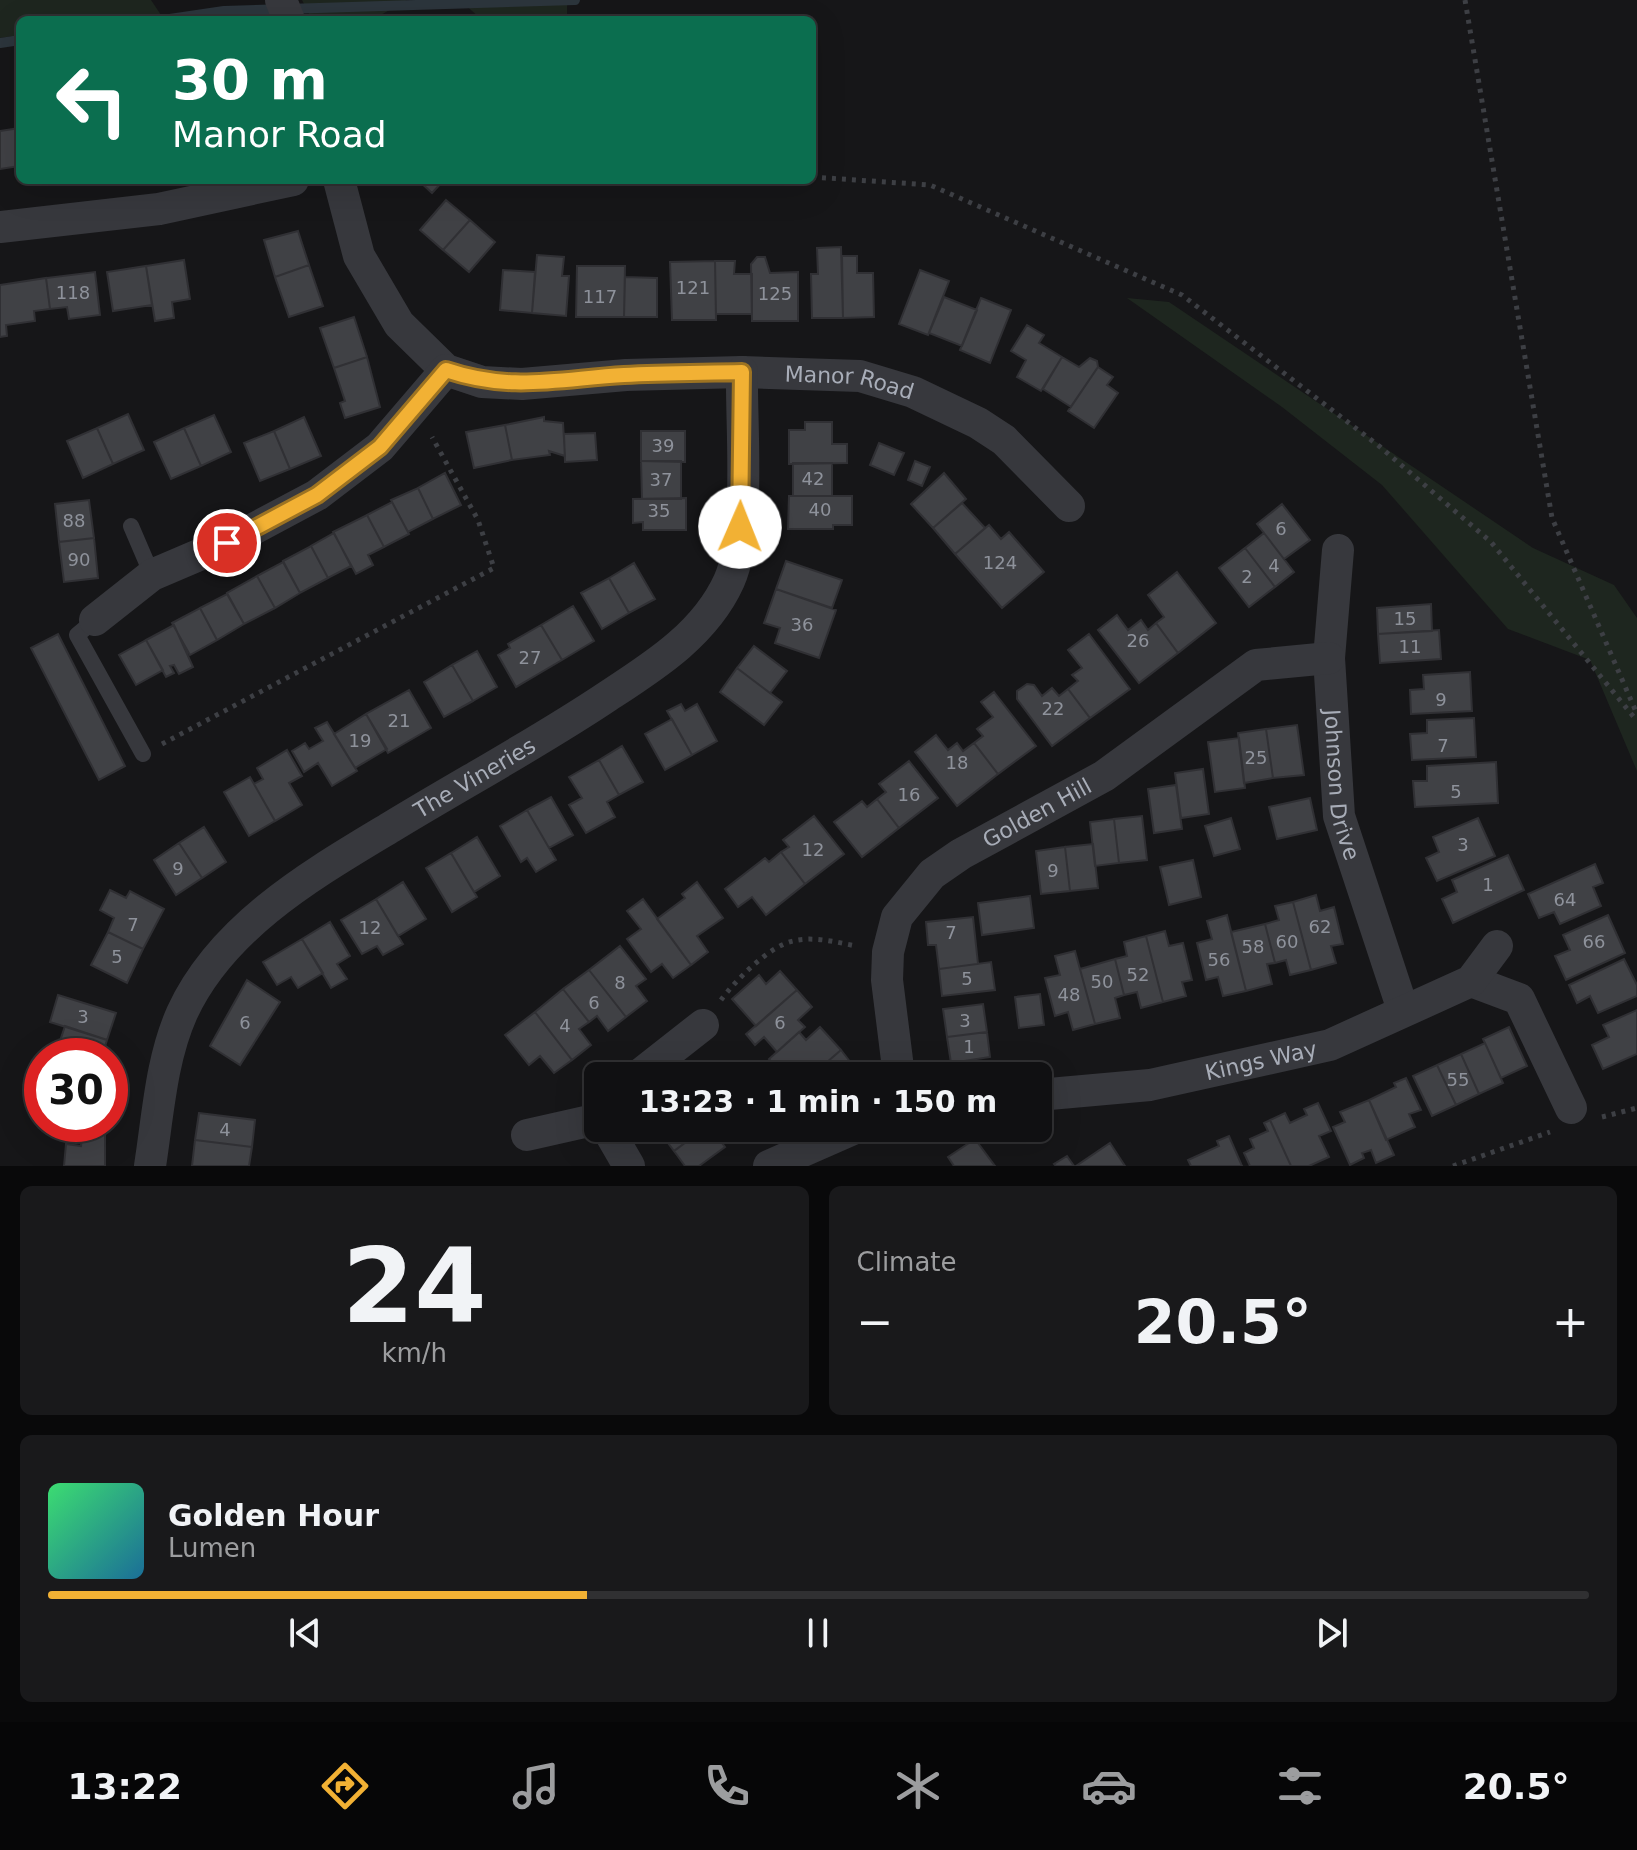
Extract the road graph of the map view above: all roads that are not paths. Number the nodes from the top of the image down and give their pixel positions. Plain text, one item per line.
1 (275, 184) edge
2 (340, 184) edge
3 (0, 227) edge
4 (446, 370) junction
5 (742, 372) junction
6 (1069, 506) dead end
7 (131, 526) dead end
8 (1338, 550) dead end
9 (152, 575) junction
10 (95, 620) joint
11 (1329, 658) junction
12 (143, 754) road end
13 (1497, 946) dead end
14 (1471, 981) junction
15 (1403, 1010) junction
16 (703, 1025) road end
17 (656, 1062) edge
18 (897, 1062) edge
19 (1052, 1094) edge
20 (1577, 1118) road end
21 (584, 1122) edge
22 (527, 1135) dead end
23 (615, 1142) edge
24 (823, 1142) edge
25 (150, 1166) edge
26 (629, 1166) edge
27 (769, 1166) edge

1 - 3 street
2 - 4 street, Manor Road
4 - 5 street, Manor Road
4 - 9 street
5 - 6 street, Manor Road
5 - 25 street, The Vineries
7 - 9 lane
8 - 11 street, Johnson Drive
9 - 10 street
10 - 12 lane
11 - 15 street, Johnson Drive
11 - 18 street, Golden Hill
13 - 14 street
14 - 15 street, Kings Way
14 - 20 street
15 - 19 street, Kings Way
16 - 17 street
21 - 22 street
23 - 26 street
24 - 27 street

